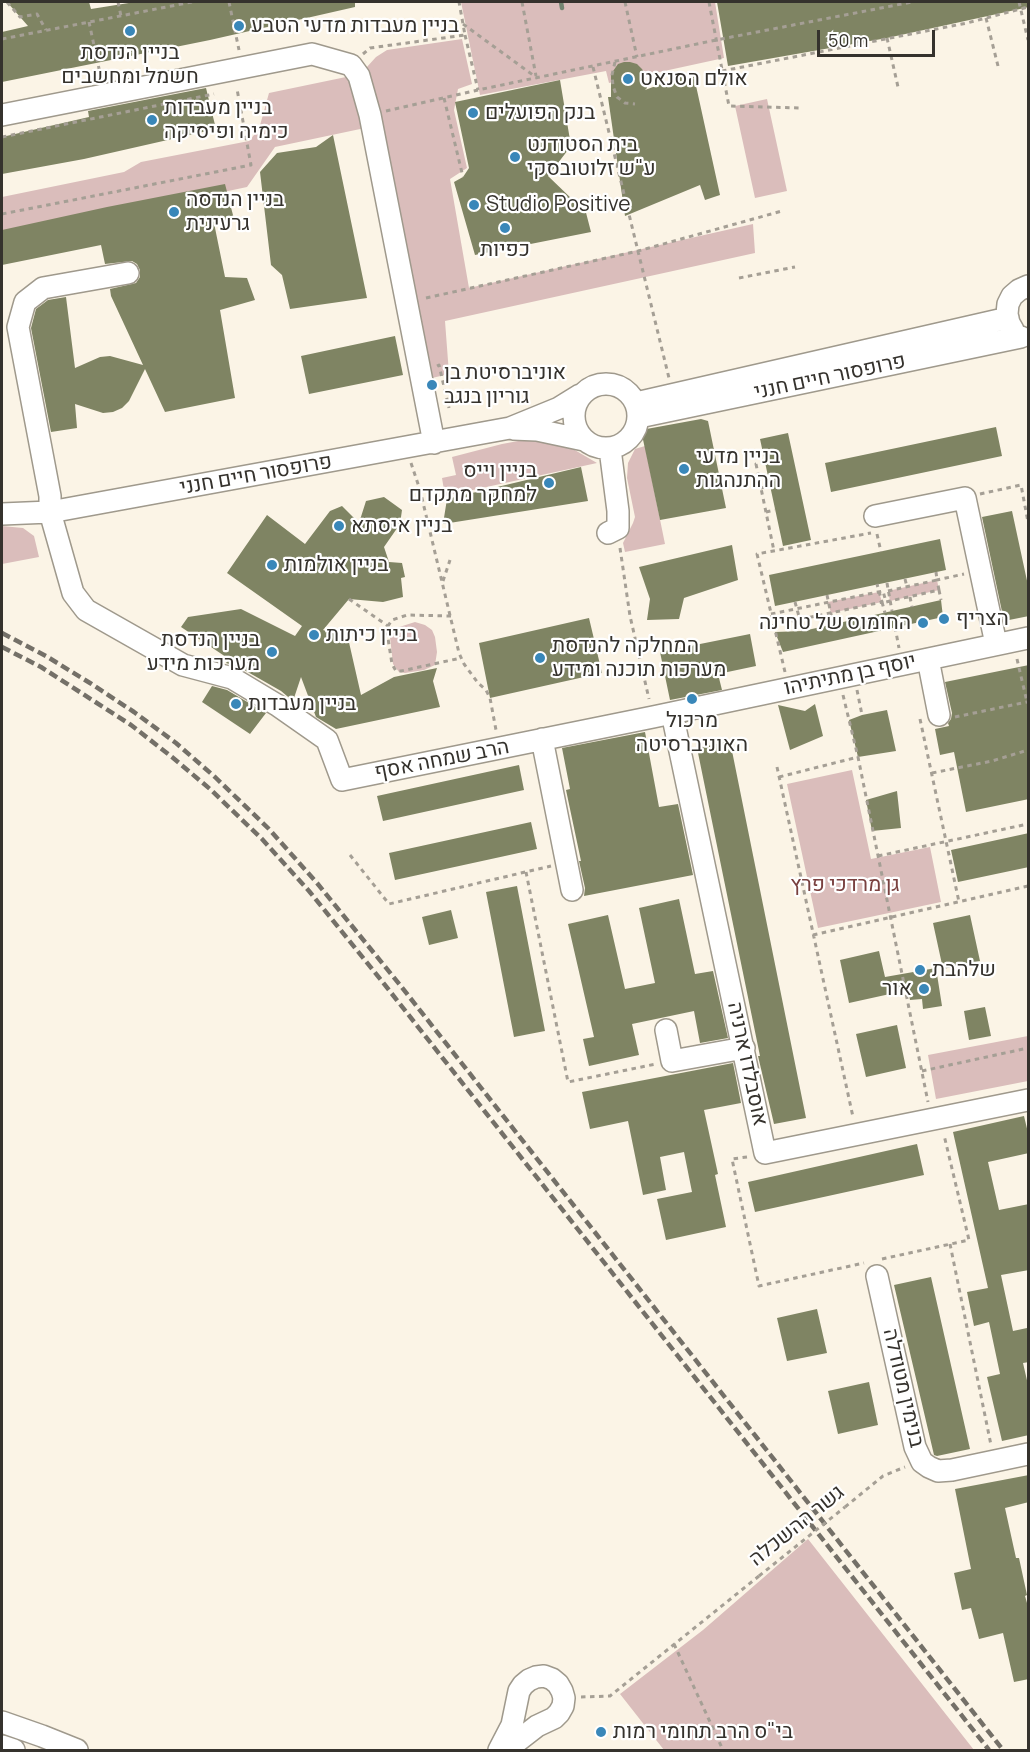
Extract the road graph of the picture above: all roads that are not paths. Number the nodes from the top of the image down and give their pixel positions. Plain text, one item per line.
1 (2, 115) edge
2 (128, 273) dead end
3 (1029, 286) edge
4 (1008, 318) junction
5 (1025, 338) edge
6 (580, 395) junction
7 (637, 410) junction
8 (510, 428) junction
9 (584, 440) junction
10 (435, 443) junction
11 (610, 449) junction
12 (50, 512) junction
13 (2, 514) edge
14 (875, 516) dead end
15 (613, 530) road end
16 (1013, 641) edge
17 (928, 659) junction
18 (672, 713) junction
19 (934, 716) road end
20 (542, 739) junction
21 (572, 890) dead end
22 (666, 1030) dead end
23 (744, 1048) junction
24 (1029, 1100) edge
25 (877, 1276) dead end
26 (1029, 1454) edge
27 (2, 1722) edge
28 (2, 1746) edge
29 (14, 1750) edge
30 (77, 1750) edge
31 (499, 1750) edge
32 (507, 1750) edge

1 - 10 street
2 - 12 street
3 - 4 street
4 - 5 street
4 - 7 street, פרופסור חיים חנני
5 - 7 street, פרופסור חיים חנני
6 - 7 street
6 - 8 street, פרופסור חיים חנני
6 - 9 street
7 - 11 street
8 - 9 street, פרופסור חיים חנני
8 - 10 street, פרופסור חיים חנני
9 - 11 street
10 - 12 street, פרופסור חיים חנני
11 - 15 street
12 - 13 street, פרופסור חיים חנני
12 - 20 street, הרב שמחה אסף
14 - 16 street
16 - 17 street, יוסף בן מתיתיהו
17 - 18 street, יוסף בן מתיתיהו
17 - 19 street
18 - 20 street, הרב שמחה אסף
18 - 23 street, אוסבלדו ארניה
20 - 21 street
22 - 23 street
23 - 24 street, אוסבלדו ארניה
25 - 26 street, בנימין מטודלה
27 - 30 street
28 - 29 street
31 - 32 street

